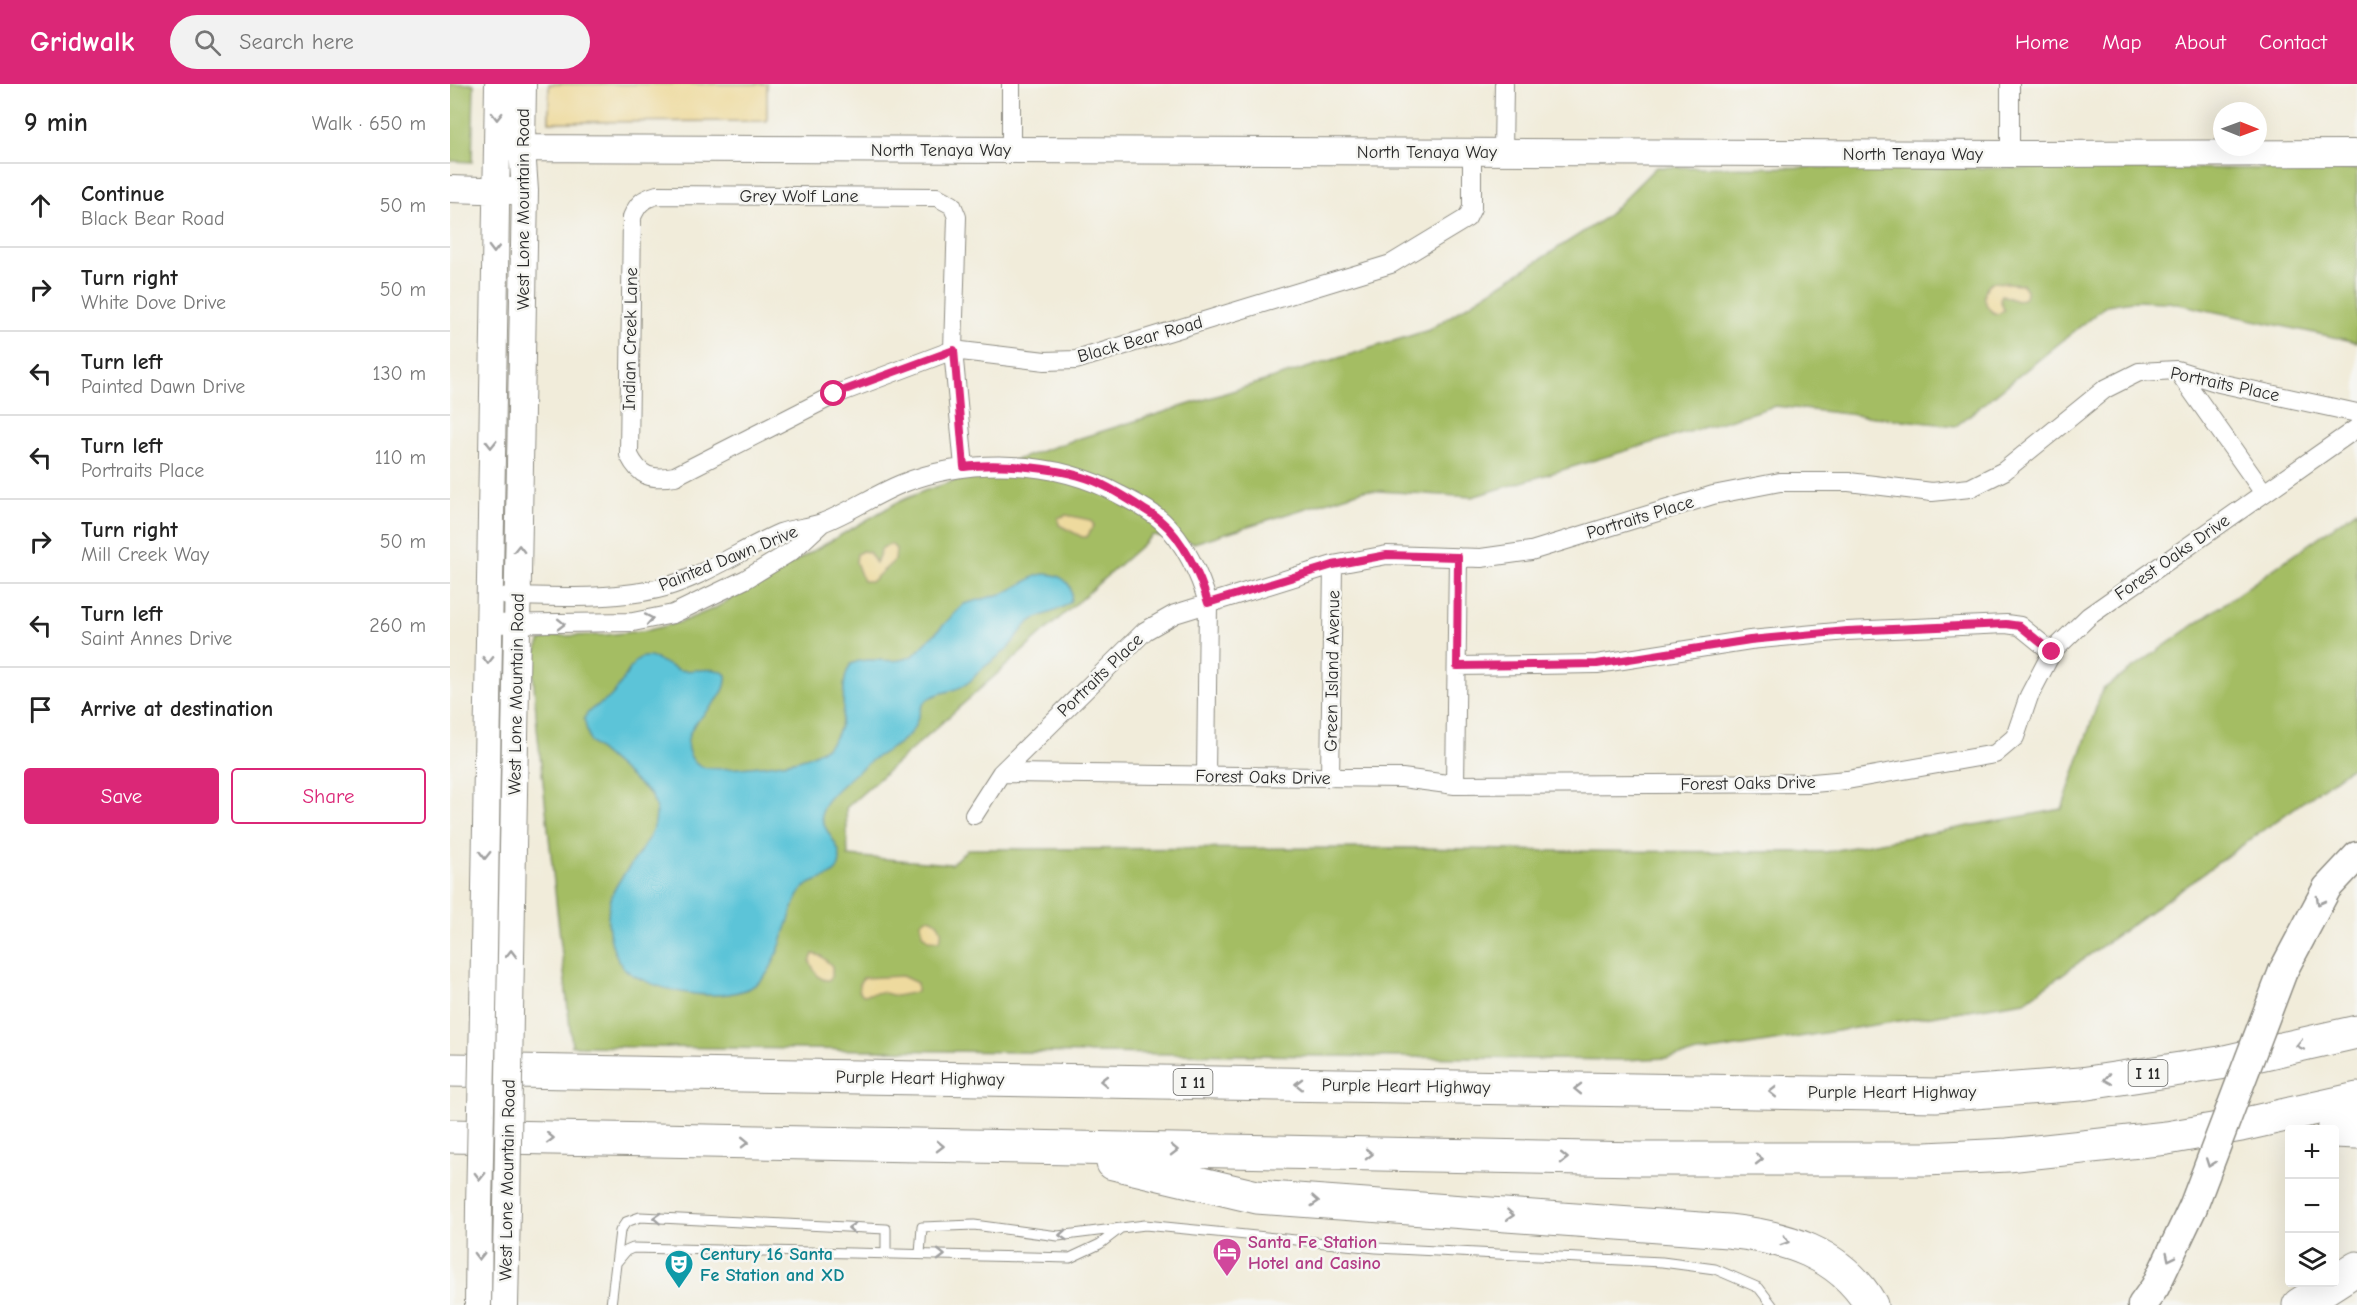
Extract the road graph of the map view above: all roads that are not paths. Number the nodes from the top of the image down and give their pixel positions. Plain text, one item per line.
1 (498, 84) edge
2 (523, 84) edge
3 (1011, 84) edge
4 (1504, 84) edge
5 (2010, 84) edge
6 (497, 148) junction
7 (522, 148) junction
8 (1011, 151) junction
9 (1472, 152) junction
10 (1503, 152) junction
11 (2357, 153) edge
12 (2010, 154) junction
13 (450, 189) edge
14 (495, 190) junction
15 (525, 191) junction
16 (644, 199) joint
17 (954, 350) junction
18 (2177, 370) junction
19 (2357, 413) edge
20 (2357, 428) edge
21 (964, 467) junction
22 (646, 476) joint
23 (2264, 493) junction
24 (823, 523) junction
25 (1458, 557) junction
26 (1333, 565) junction
27 (489, 595) junction
28 (518, 596) junction
29 (1208, 603) junction
30 (517, 623) junction
31 (488, 624) junction
32 (2052, 652) junction
33 (1457, 666) junction
34 (1001, 773) junction
35 (1206, 776) junction
36 (1330, 778) junction
37 (1455, 786) junction
38 (974, 815) dead end
39 (2357, 856) edge
40 (2357, 1032) edge
41 (450, 1070) edge
42 (2357, 1099) edge
43 (2241, 1125) junction
44 (2285, 1128) edge
45 (2339, 1131) edge
46 (2357, 1132) edge
47 (450, 1136) edge
48 (1053, 1148) junction
49 (1121, 1228) junction
50 (886, 1254) junction
51 (920, 1254) junction
52 (616, 1263) junction
53 (2357, 1268) edge
54 (478, 1305) edge
55 (506, 1305) edge
56 (611, 1305) edge
57 (1772, 1305) edge
58 (1871, 1305) edge
59 (2142, 1305) edge
60 (2299, 1305) edge

1 -> 6 main road, West Lone Mountain Road
2 - 7 main road, West Lone Mountain Road
3 - 8 street
4 - 10 street
5 - 12 street
6 - 7 main road, North Tenaya Way
6 - 14 main road, West Lone Mountain Road
7 - 8 main road, North Tenaya Way
7 - 15 main road, West Lone Mountain Road
8 - 9 main road, North Tenaya Way
9 - 10 main road, North Tenaya Way
9 - 17 street, Black Bear Road
10 - 12 main road, North Tenaya Way
11 - 12 main road, North Tenaya Way
13 - 14 main road
14 - 15 main road
14 -> 27 main road, West Lone Mountain Road
28 -> 15 main road, West Lone Mountain Road
16 - 17 street, Grey Wolf Lane
16 - 22 street, Indian Creek Lane
17 - 21 street
17 - 22 street, Black Bear Road
18 - 19 street, Portraits Place
18 - 23 street
18 - 25 street, Portraits Place
20 - 23 street, Forest Oaks Drive
21 - 24 street, Painted Dawn Drive
21 - 29 street, Painted Dawn Drive
23 - 32 street, Forest Oaks Drive
24 - 28 street, Painted Dawn Drive
30 -> 24 street, Painted Dawn Drive
25 - 26 street, Portraits Place
25 - 33 street
26 - 29 street, Portraits Place
26 - 36 street, Green Island Avenue
27 - 28 street, Painted Dawn Drive
27 - 31 main road, West Lone Mountain Road
28 - 30 main road, West Lone Mountain Road
29 - 34 street, Portraits Place
29 - 35 street, Painted Dawn Drive
30 - 31 street, Painted Dawn Drive
55 -> 30 main road, West Lone Mountain Road, bridge
31 -> 54 main road, West Lone Mountain Road, bridge
32 - 33 street
32 - 37 street, Forest Oaks Drive
33 - 37 street
34 - 35 street, Forest Oaks Drive
34 - 38 street, Portraits Place
35 - 36 street, Forest Oaks Drive
36 - 37 street, Forest Oaks Drive
39 -> 59 main road, bridge
40 -> 41 highway, Purple Heart Highway / I 11
42 - 43 highway
43 - 44 highway
48 -> 43 highway
45 - 46 highway
47 -> 48 highway
48 -> 58 highway
51 -> 49 lane
49 -> 51 lane
49 - 57 lane
50 - 51 lane
50 - 52 lane
50 -> 52 lane
52 - 56 lane
53 - 60 highway

